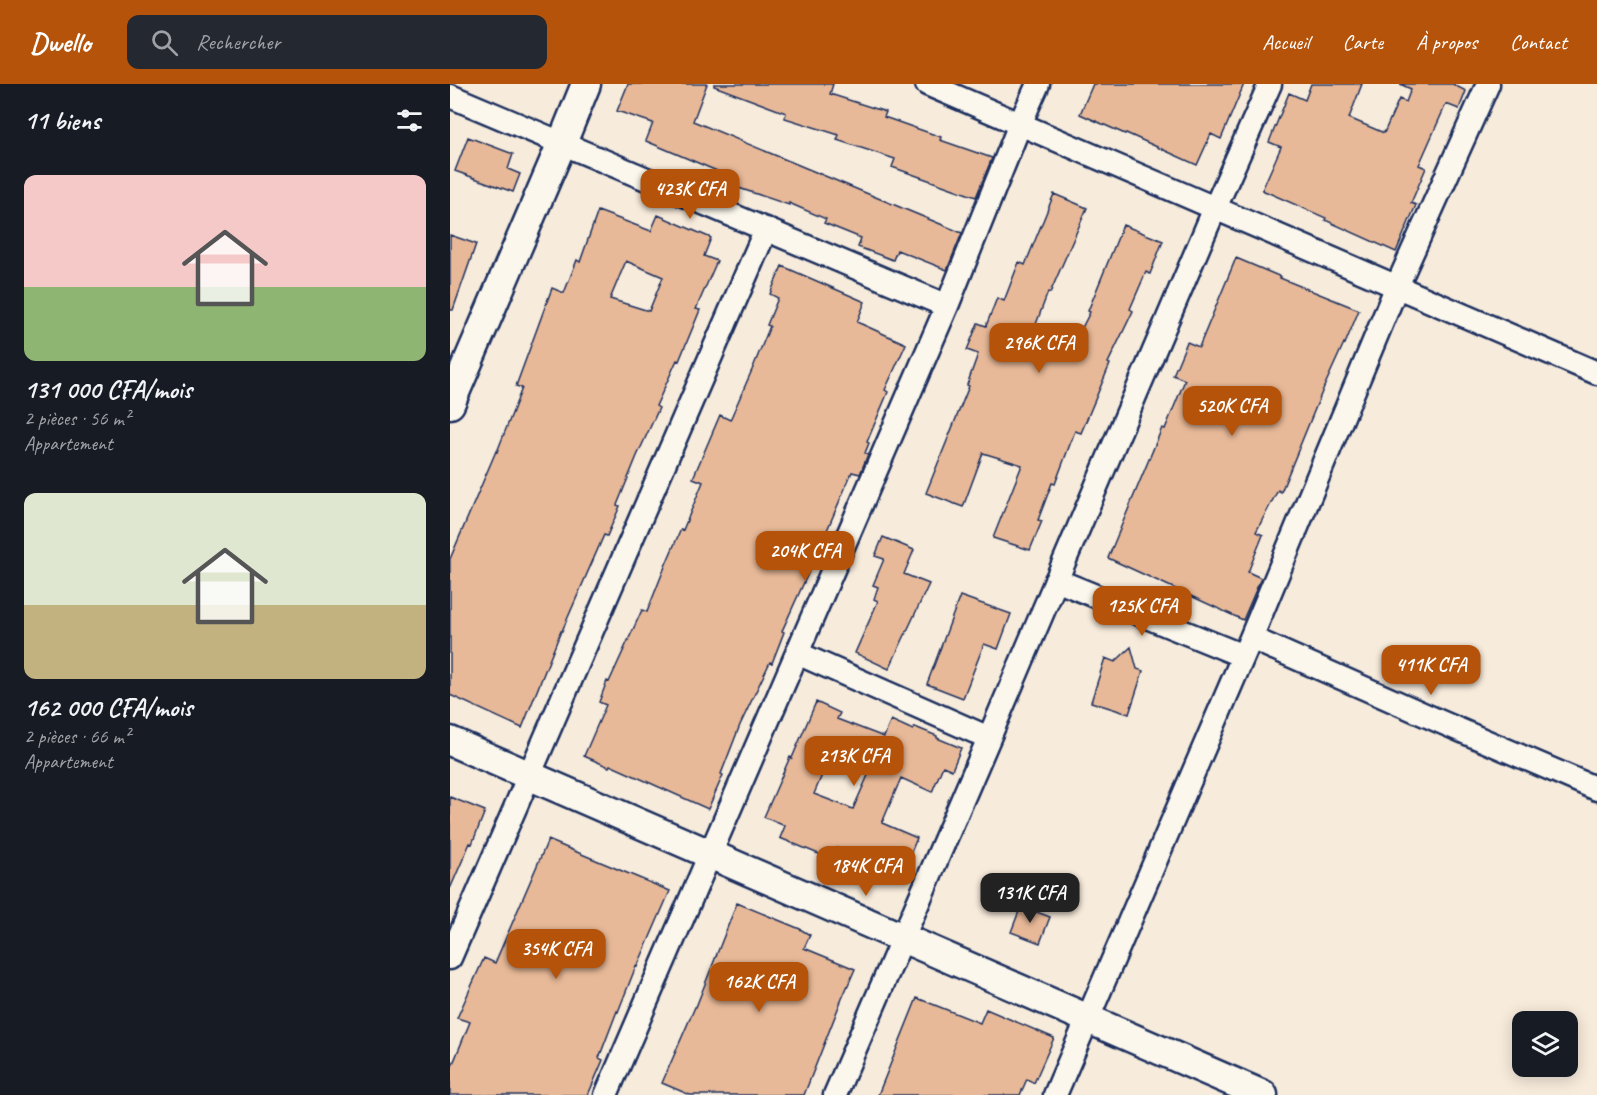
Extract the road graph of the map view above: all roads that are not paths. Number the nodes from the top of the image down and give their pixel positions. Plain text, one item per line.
1 (586, 84) edge
2 (927, 84) edge
3 (1038, 84) edge
4 (1270, 84) edge
5 (1488, 84) edge
6 (450, 96) edge
7 (1020, 124) junction
8 (562, 144) junction
9 (1215, 208) junction
10 (766, 229) junction
11 (1397, 286) junction
12 (947, 306) junction
13 (1597, 373) edge
14 (450, 404) edge
15 (1056, 580) junction
16 (1247, 647) junction
17 (797, 653) junction
18 (989, 738) junction
19 (450, 741) edge
20 (530, 776) junction
21 (1597, 789) edge
22 (711, 855) junction
23 (903, 939) junction
24 (450, 958) edge
25 (1088, 1019) junction
26 (606, 1095) edge
27 (835, 1095) edge
28 (1055, 1095) edge
29 (1263, 1095) edge

1 - 8 street
2 - 7 street
3 - 7 street
4 - 9 street
5 - 11 street
6 - 8 street
7 - 9 street
7 - 12 street
8 - 10 street
8 - 14 street
9 - 11 street
9 - 15 street
10 - 12 street
10 - 20 street
11 - 13 street
11 - 16 street
12 - 17 street
15 - 16 street
15 - 18 street
16 - 21 street
16 - 25 street
17 - 18 street
17 - 22 street
18 - 23 street
19 - 20 street
20 - 22 street
20 - 24 street
22 - 23 street
22 - 26 street
23 - 25 street
23 - 27 street
25 - 28 street
25 - 29 street

